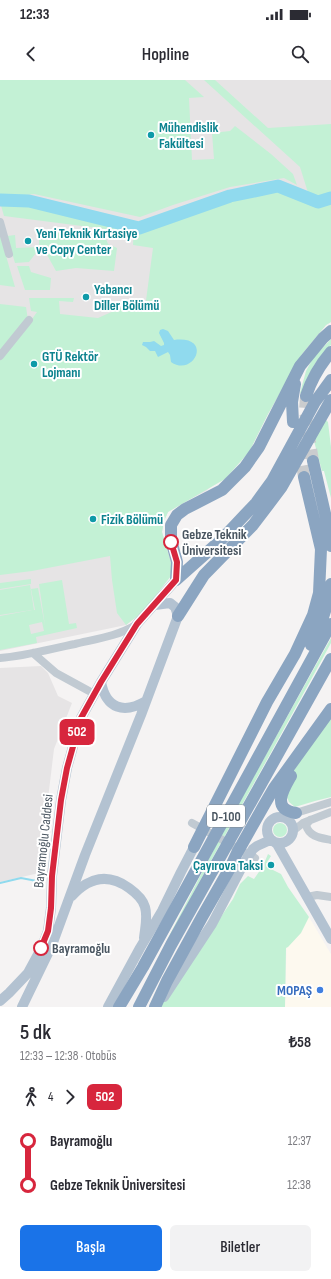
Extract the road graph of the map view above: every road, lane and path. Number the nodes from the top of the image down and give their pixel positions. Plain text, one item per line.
1 (0, 222) edge
2 (9, 254) dead end
3 (29, 320) dead end
4 (331, 331) edge
5 (331, 352) edge
6 (0, 356) edge
7 (300, 366) junction
8 (331, 380) edge
9 (306, 396) tunnel mouth
10 (331, 400) edge
11 (293, 422) dead end
12 (312, 462) tunnel mouth
13 (304, 477) tunnel mouth
14 (331, 546) edge
15 (176, 580) junction
16 (331, 584) edge
17 (155, 605) junction
18 (178, 616) junction
19 (137, 624) junction
20 (331, 624) edge
21 (105, 637) junction
22 (122, 649) junction
23 (33, 653) junction
24 (0, 658) edge
25 (331, 659) edge
26 (101, 682) junction
27 (90, 691) dead end
28 (146, 701) junction
29 (331, 709) edge
30 (281, 717) junction
31 (312, 736) junction
32 (281, 799) junction
33 (331, 802) edge
34 (331, 812) edge
35 (296, 813) junction
36 (284, 817) junction
37 (310, 820) junction
38 (192, 823) dead end
39 (294, 831) junction
40 (312, 835) junction
41 (331, 840) edge
42 (273, 841) junction
43 (194, 847) joint
44 (255, 858) dead end
45 (288, 863) junction
46 (307, 896) junction
47 (331, 897) edge
48 (67, 902) junction
49 (331, 939) edge
50 (144, 941) junction
51 (0, 1001) edge
52 (22, 1007) edge
53 (108, 1007) edge
54 (119, 1007) edge
55 (139, 1007) edge
56 (156, 1007) edge

1 - 2 street
3 - 6 street
4 - 7 highway
5 - 9 highway
7 - 11 highway
7 - 15 highway
8 - 15 highway
10 - 18 highway
12 - 14 highway
13 - 43 highway
15 - 17 main road, Bayramoğlu Caddesi
16 - 30 highway
17 - 18 main road
17 - 19 main road, Bayramoğlu Caddesi
18 - 28 main road
19 - 21 street
19 - 22 main road, Bayramoğlu Caddesi
20 - 30 highway, D-100 / D-100
21 - 22 street
21 - 23 street
22 - 26 main road, Bayramoğlu Caddesi
23 - 24 street
23 - 27 street
25 - 55 highway, D-100
26 - 28 main road
26 - 51 main road, Bayramoğlu Caddesi
28 - 48 main road
29 - 31 highway
30 - 54 highway, D-100 / D-100
31 - 32 highway
31 - 56 highway
32 - 35 highway
32 - 36 highway
33 - 35 street
34 - 37 street
35 - 36 street
36 - 39 main road
36 - 42 main road
37 - 39 street
37 - 40 street
38 - 44 street
39 - 40 street
39 - 42 main road
39 - 45 main road
40 - 41 street
42 - 45 main road
42 - 56 main road
43 - 50 main road
45 - 46 main road
46 - 47 street
46 - 49 main road
48 - 50 main road
48 - 52 main road
50 - 53 main road

